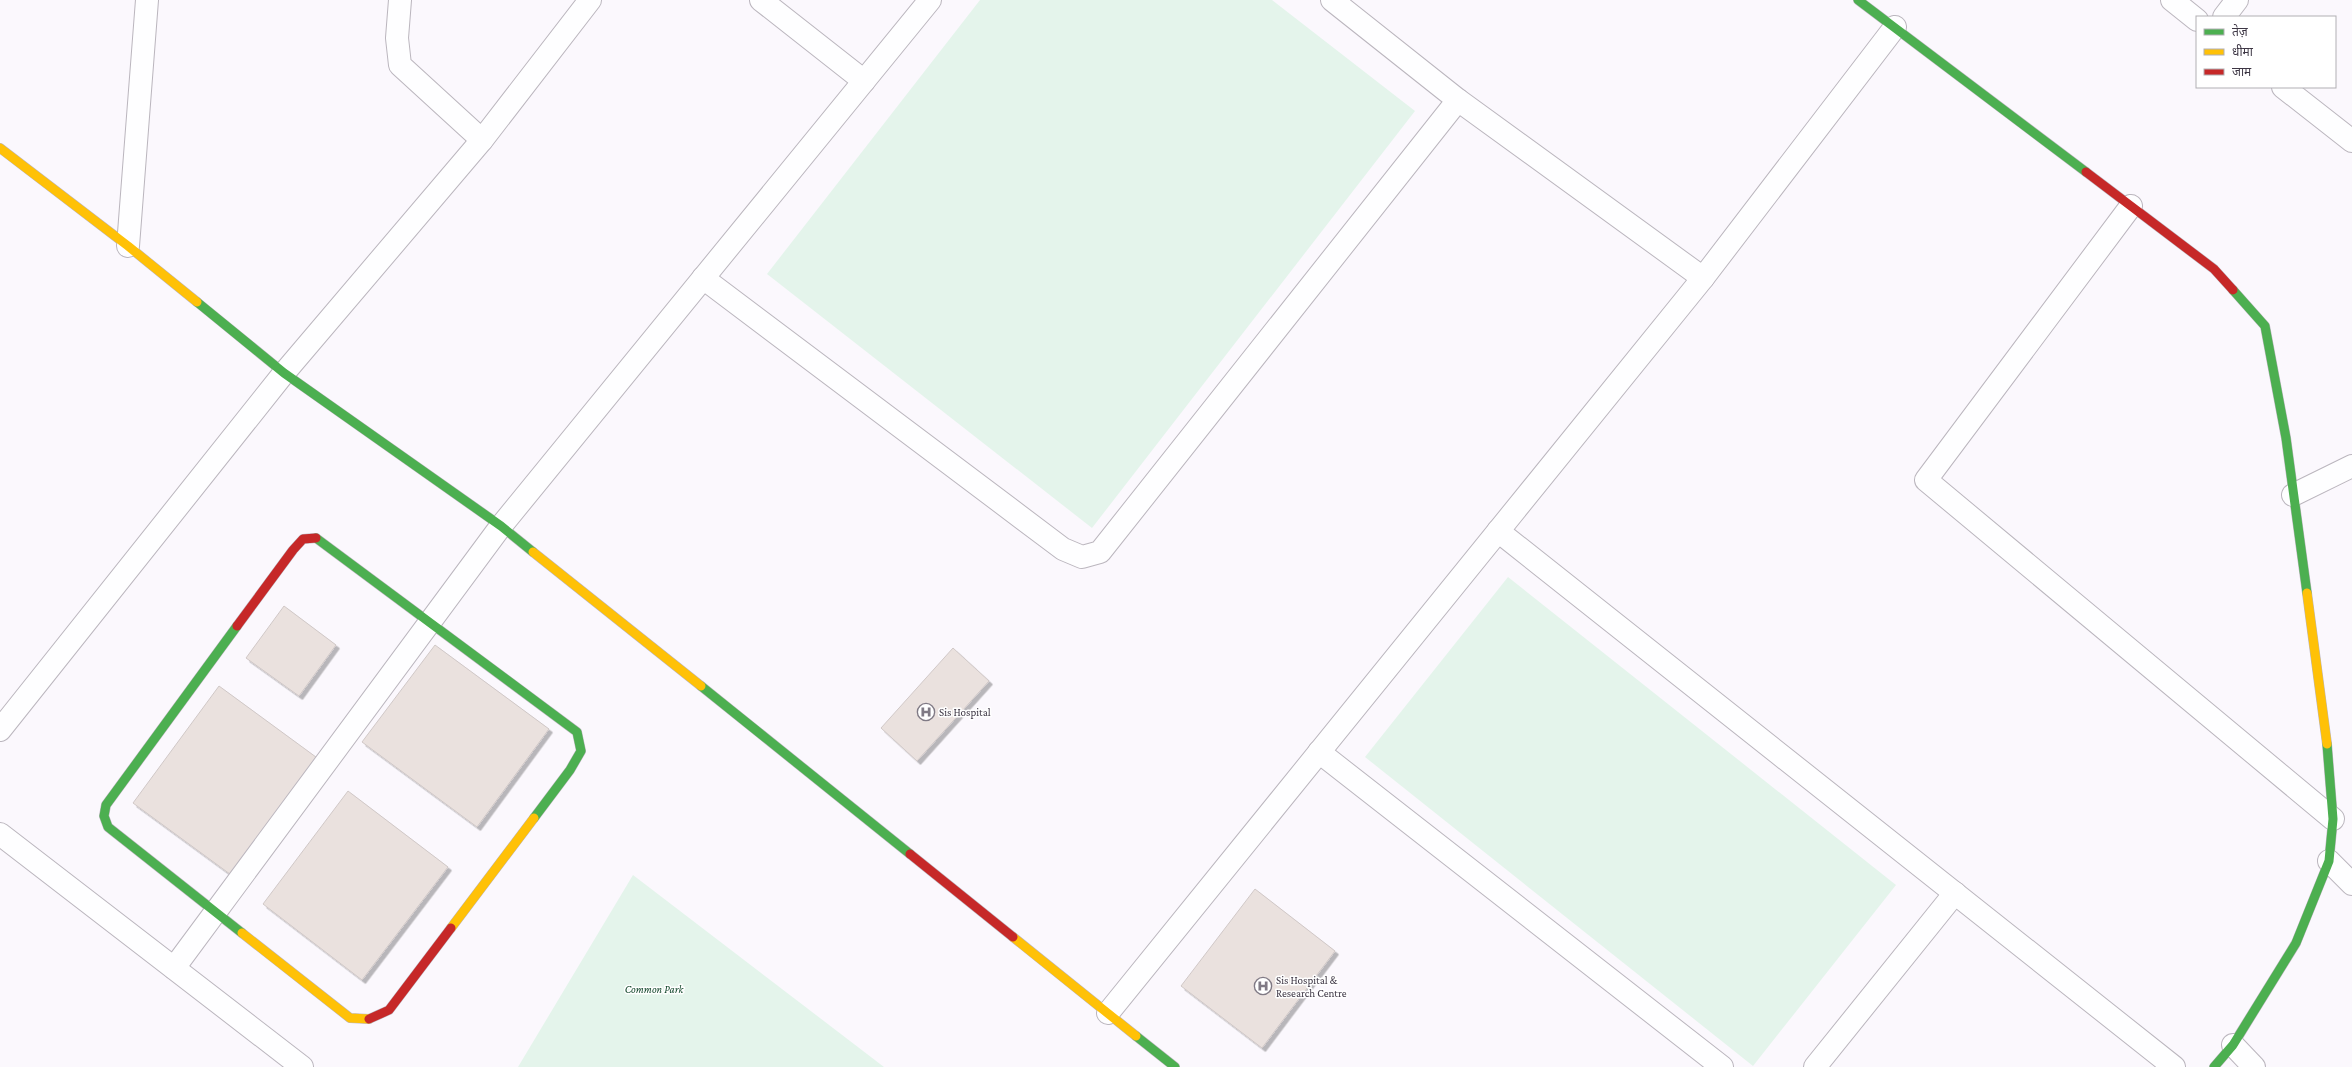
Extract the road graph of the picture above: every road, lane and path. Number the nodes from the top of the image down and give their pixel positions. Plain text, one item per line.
1 (147, 0) edge
2 (400, 0) edge
3 (590, 0) edge
4 (761, 0) edge
5 (930, 0) edge
6 (1332, 0) edge
7 (1858, 0) edge
8 (2172, 0) edge
9 (2237, 0) edge
10 (2225, 16) edge
11 (2196, 19) edge
12 (1894, 27) junction
13 (864, 81) junction
14 (2284, 88) edge
15 (1458, 100) junction
16 (482, 140) junction
17 (2352, 141) edge
18 (0, 148) edge
19 (2132, 206) junction
20 (128, 246) junction
21 (703, 278) junction
22 (1704, 278) junction
23 (284, 373) junction
24 (2352, 466) edge
25 (2293, 495) junction
26 (501, 526) junction
27 (1498, 531) junction
28 (429, 623) junction
29 (0, 730) edge
30 (1319, 752) junction
31 (2333, 819) junction
32 (0, 834) edge
33 (2329, 862) junction
34 (2352, 884) edge
35 (1955, 893) junction
36 (215, 912) junction
37 (174, 968) junction
38 (1108, 1013) junction
39 (2233, 1045) junction
40 (302, 1067) edge
41 (1175, 1067) edge
42 (1722, 1067) edge
43 (1815, 1067) edge
44 (2174, 1067) edge
45 (2214, 1067) edge
46 (2254, 1067) edge

1 - 20 street
2 - 16 street
3 - 16 street
4 - 13 street
5 - 13 street
6 - 15 street
7 - 12 street
8 - 11 street
9 - 10 street
12 - 19 street
12 - 22 street
13 - 21 street
14 - 17 street
15 - 21 street
15 - 22 street
16 - 23 street
18 - 20 street
19 - 25 street
19 - 31 street
20 - 23 street
21 - 26 street
22 - 27 street
23 - 26 street
23 - 29 street
24 - 25 street
25 - 31 street
26 - 28 street
26 - 38 street
27 - 30 street
27 - 35 street
28 - 36 street
28 - 36 street
28 - 36 street
30 - 38 street
30 - 42 street
31 - 33 street
32 - 37 street
33 - 34 street
33 - 39 street
35 - 43 street
35 - 44 street
36 - 37 street
37 - 40 street
38 - 41 street
39 - 45 street
39 - 46 street

